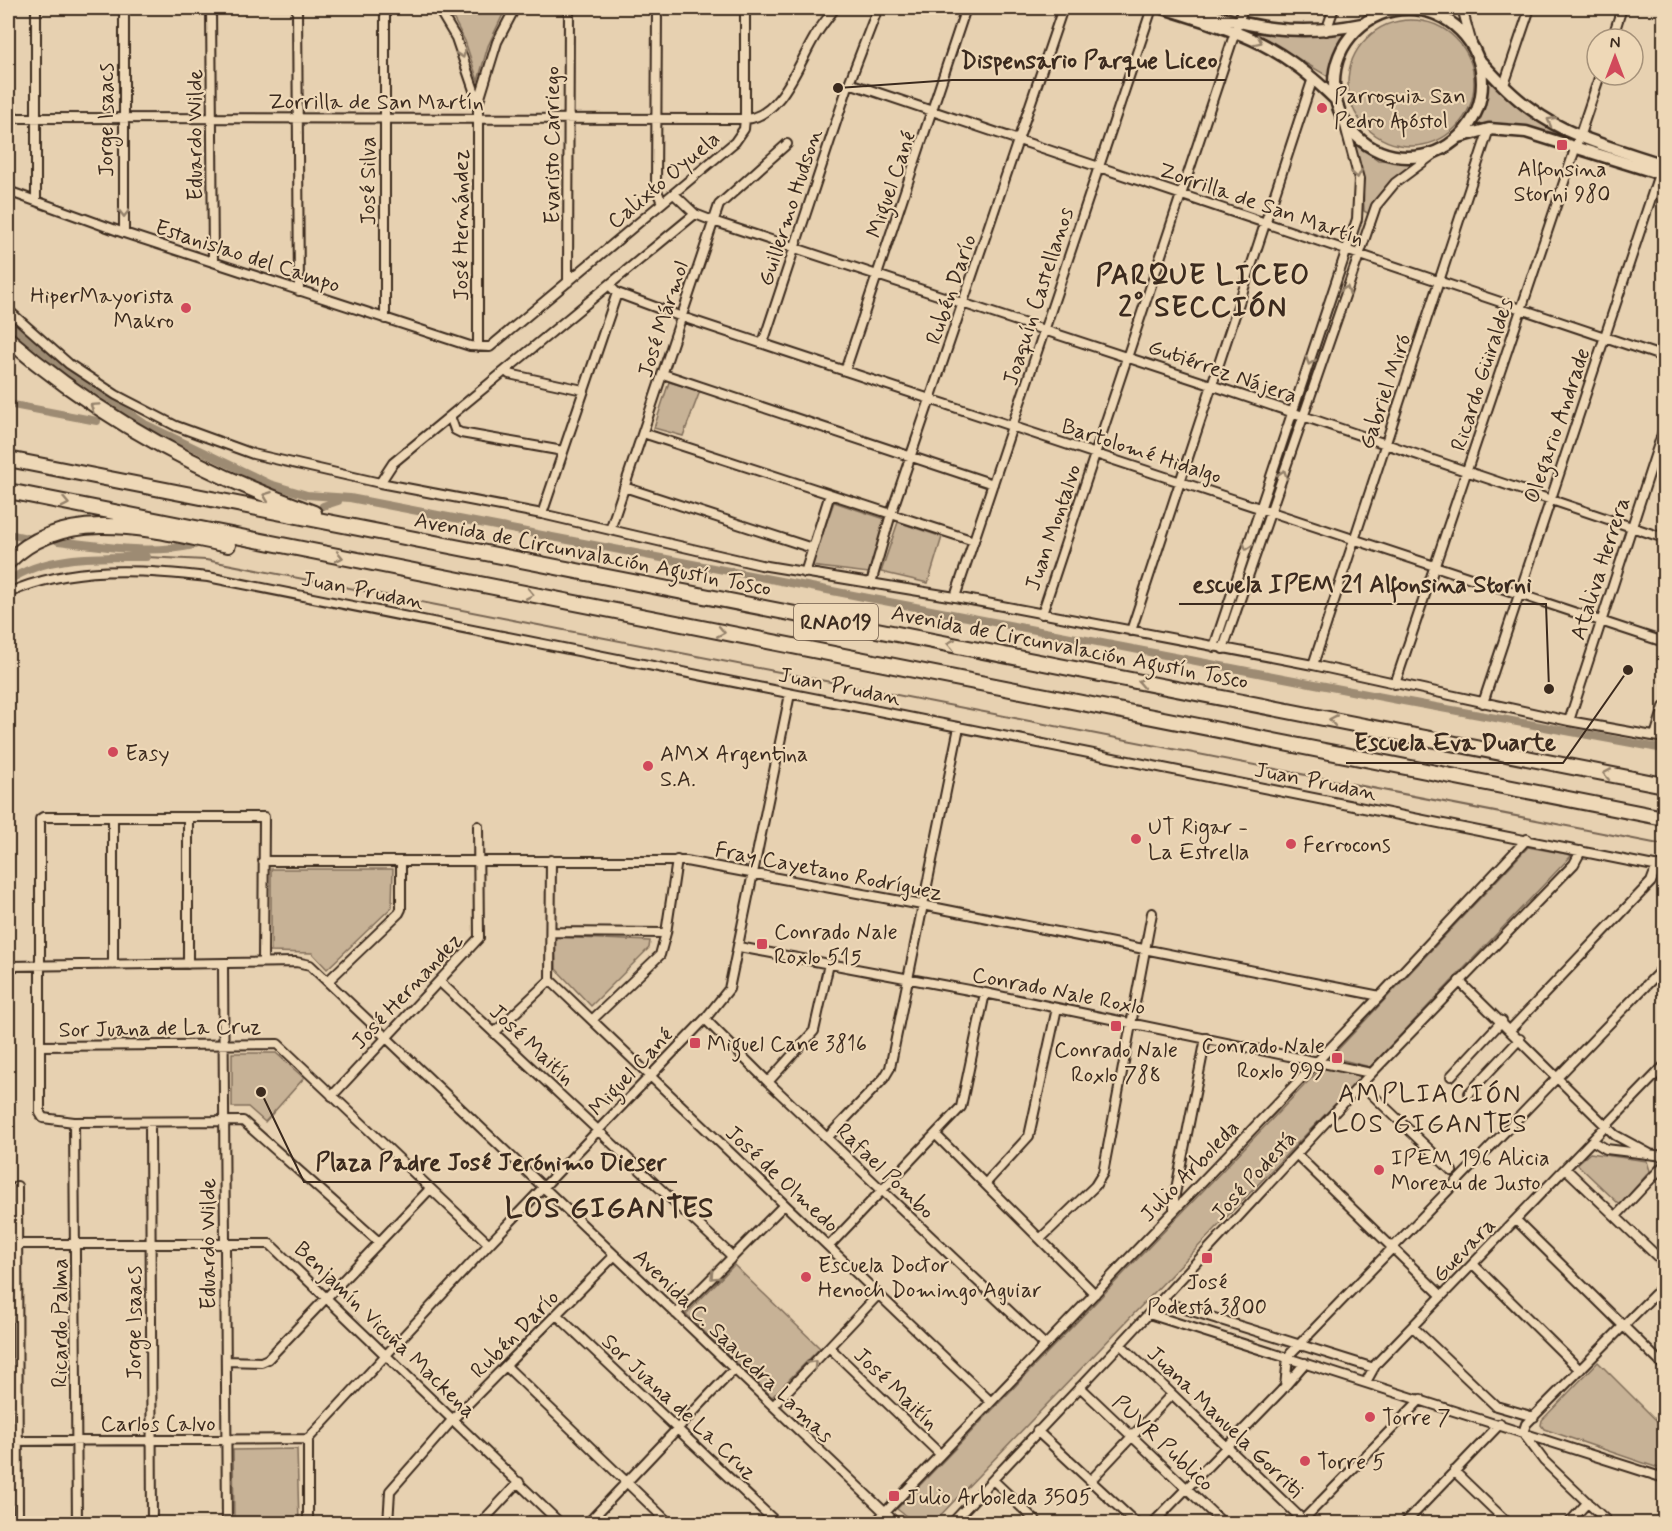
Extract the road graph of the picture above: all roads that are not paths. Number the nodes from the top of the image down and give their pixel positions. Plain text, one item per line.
1 (36, 8) edge
2 (124, 8) edge
3 (211, 8) edge
4 (297, 8) edge
5 (385, 8) edge
6 (438, 8) edge
7 (515, 8) edge
8 (569, 8) edge
9 (657, 8) edge
10 (745, 8) edge
11 (835, 8) edge
12 (878, 8) edge
13 (966, 8) edge
14 (1063, 8) edge
15 (1152, 8) edge
16 (1163, 8) edge
17 (1190, 8) edge
18 (1243, 8) edge
19 (1334, 8) edge
20 (1462, 8) edge
21 (1530, 8) edge
22 (1622, 8) edge
23 (1394, 9) edge
24 (1363, 24) junction
25 (1237, 27) junction
26 (1616, 27) edge
27 (1326, 30) junction
28 (1472, 44) junction
29 (1479, 60) junction
30 (1313, 78) junction
31 (849, 83) junction
32 (1504, 85) junction
33 (1596, 87) edge
34 (1336, 100) junction
35 (478, 104) junction
36 (933, 112) junction
37 (8, 118) edge
38 (36, 118) junction
39 (1343, 118) junction
40 (123, 119) junction
41 (211, 119) junction
42 (298, 119) junction
43 (385, 119) junction
44 (478, 119) junction
45 (745, 119) junction
46 (568, 120) junction
47 (656, 120) junction
48 (1489, 129) junction
49 (1458, 137) junction
50 (1577, 140) junction
51 (1018, 141) junction
52 (787, 144) dead end
53 (1438, 151) junction
54 (1663, 167) edge
55 (1099, 168) junction
56 (8, 191) edge
57 (674, 194) junction
58 (1182, 195) junction
59 (36, 201) junction
60 (662, 203) junction
61 (695, 214) junction
62 (713, 221) junction
63 (1263, 223) junction
64 (124, 233) junction
65 (795, 248) junction
66 (1347, 250) junction
67 (1358, 255) junction
68 (213, 262) junction
69 (878, 275) junction
70 (568, 282) junction
71 (1440, 282) junction
72 (610, 286) junction
73 (299, 291) junction
74 (617, 293) junction
75 (964, 303) junction
76 (1521, 309) junction
77 (8, 310) edge
78 (682, 317) junction
79 (385, 319) junction
80 (1045, 329) junction
81 (1605, 336) junction
82 (8, 339) edge
83 (763, 343) junction
84 (478, 347) junction
85 (1128, 357) junction
86 (1665, 357) edge
87 (506, 371) junction
88 (845, 371) junction
89 (663, 374) junction
90 (1211, 384) junction
91 (583, 390) junction
92 (932, 398) junction
93 (1292, 412) junction
94 (450, 416) junction
95 (1302, 416) junction
96 (1012, 425) junction
97 (1665, 428) edge
98 (643, 433) junction
99 (1385, 445) junction
100 (563, 451) junction
101 (1096, 453) junction
102 (912, 457) junction
103 (8, 459) edge
104 (1467, 472) junction
105 (1180, 482) junction
106 (380, 483) junction
107 (993, 484) junction
108 (624, 487) junction
109 (8, 491) edge
110 (830, 494) junction
111 (1550, 499) junction
112 (1260, 508) junction
113 (1270, 511) junction
114 (542, 514) junction
115 (891, 514) junction
116 (1631, 527) junction
117 (362, 529) junction
118 (610, 530) junction
119 (1665, 538) edge
120 (1353, 540) junction
121 (974, 541) junction
122 (812, 548) junction
123 (306, 550) junction
124 (8, 562) edge
125 (1436, 567) junction
126 (805, 573) junction
127 (872, 583) junction
128 (8, 592) edge
129 (1519, 594) junction
130 (956, 597) junction
131 (1042, 614) junction
132 (1600, 621) junction
133 (1131, 631) junction
134 (1665, 642) edge
135 (1214, 647) junction
136 (1223, 649) junction
137 (1313, 665) junction
138 (1395, 684) junction
139 (790, 694) junction
140 (1483, 703) junction
141 (1665, 707) edge
142 (1569, 721) junction
143 (959, 727) junction
144 (1655, 736) junction
145 (1665, 738) edge
146 (1665, 785) edge
147 (113, 817) junction
148 (188, 817) junction
149 (1665, 818) edge
150 (478, 826) dead end
151 (1527, 839) junction
152 (1581, 851) junction
153 (551, 860) junction
154 (677, 860) junction
155 (263, 861) junction
156 (400, 861) junction
157 (479, 861) junction
158 (1661, 867) edge
159 (753, 874) junction
160 (922, 905) junction
161 (1152, 913) dead end
162 (550, 932) junction
163 (666, 933) junction
164 (739, 947) junction
165 (1144, 949) junction
166 (263, 963) junction
167 (188, 964) junction
168 (223, 964) junction
169 (829, 964) junction
170 (113, 965) junction
171 (8, 966) edge
172 (39, 966) junction
173 (1665, 967) edge
174 (908, 978) junction
175 (550, 980) junction
176 (328, 981) junction
177 (1459, 981) junction
178 (440, 982) junction
179 (985, 993) junction
180 (1380, 996) junction
181 (1057, 1008) junction
182 (705, 1019) junction
183 (592, 1020) junction
184 (1502, 1021) junction
185 (1131, 1023) junction
186 (1510, 1030) junction
187 (494, 1033) junction
188 (386, 1038) junction
189 (1206, 1038) junction
190 (1520, 1039) junction
191 (224, 1045) junction
192 (40, 1046) junction
193 (1318, 1060) junction
194 (1665, 1066) edge
195 (1371, 1073) junction
196 (650, 1076) junction
197 (1451, 1076) dead end
198 (1557, 1077) junction
199 (768, 1082) junction
200 (1361, 1084) junction
201 (1469, 1093) dead end
202 (332, 1096) junction
203 (225, 1121) junction
204 (74, 1122) junction
205 (150, 1122) junction
206 (1607, 1126) junction
207 (599, 1130) junction
208 (936, 1135) junction
209 (827, 1138) junction
210 (1593, 1141) junction
211 (1650, 1154) junction
212 (1297, 1155) junction
213 (1665, 1156) edge
214 (1665, 1165) edge
215 (1566, 1169) junction
216 (1452, 1171) dead end
217 (985, 1184) junction
218 (17, 1186) dead end
219 (542, 1187) junction
220 (430, 1189) junction
221 (881, 1191) junction
222 (784, 1205) junction
223 (1174, 1211) junction
224 (1617, 1215) junction
225 (1516, 1220) junction
226 (1040, 1239) junction
227 (225, 1242) junction
228 (379, 1242) junction
229 (151, 1243) junction
230 (8, 1244) edge
231 (18, 1244) junction
232 (77, 1244) junction
233 (489, 1244) junction
234 (829, 1246) junction
235 (1391, 1249) junction
236 (614, 1256) junction
237 (733, 1257) junction
238 (1665, 1263) edge
239 (1473, 1264) junction
240 (1665, 1285) edge
241 (1095, 1293) junction
242 (878, 1295) junction
243 (1442, 1296) junction
244 (326, 1297) junction
245 (1160, 1301) junction
246 (676, 1314) junction
247 (1149, 1314) junction
248 (558, 1316) junction
249 (1413, 1327) junction
250 (1623, 1327) junction
251 (1045, 1345) junction
252 (1121, 1345) junction
253 (1298, 1346) junction
254 (829, 1347) junction
255 (387, 1354) junction
256 (1287, 1357) junction
257 (226, 1361) junction
258 (1305, 1363) junction
259 (1665, 1366) edge
260 (507, 1367) junction
261 (1374, 1368) junction
262 (734, 1369) junction
263 (1580, 1370) junction
264 (1366, 1382) junction
265 (1080, 1387) junction
266 (1285, 1387) junction
267 (1171, 1395) junction
268 (1421, 1399) junction
269 (991, 1402) junction
270 (773, 1406) junction
271 (1534, 1417) junction
272 (454, 1418) junction
273 (1500, 1424) junction
274 (678, 1428) junction
275 (1037, 1431) junction
276 (1523, 1433) junction
277 (1132, 1435) junction
278 (308, 1439) junction
279 (151, 1440) junction
280 (8, 1441) edge
281 (18, 1441) junction
282 (77, 1441) junction
283 (226, 1441) junction
284 (1226, 1447) junction
285 (940, 1454) junction
286 (1454, 1471) junction
287 (1665, 1478) edge
288 (993, 1480) junction
289 (1091, 1480) junction
290 (519, 1482) junction
291 (626, 1482) junction
292 (1187, 1488) junction
293 (1588, 1502) junction
294 (884, 1513) junction
295 (1303, 1522) edge
296 (1407, 1522) edge
297 (18, 1524) edge
298 (77, 1524) edge
299 (152, 1524) edge
300 (227, 1524) edge
301 (308, 1524) edge
302 (388, 1524) edge
303 (480, 1524) edge
304 (561, 1524) edge
305 (586, 1524) edge
306 (670, 1524) edge
307 (778, 1524) edge
308 (874, 1524) edge
309 (897, 1524) edge
310 (951, 1524) edge
311 (1039, 1524) edge
312 (1137, 1524) edge
313 (1152, 1524) edge
314 (1224, 1524) edge
315 (1509, 1524) edge
316 (1568, 1524) edge
317 (1610, 1524) edge

1 - 38 street
2 - 40 street, Jorge Isaacs
3 - 41 street, Eduardo Wilde
4 - 42 street
5 - 43 street, José Silva
6 -> 35 street, José Hernández
7 - 35 street, José Hernández
8 - 46 street, Evaristo Carriego
9 - 47 street
10 - 45 street
11 - 45 street
12 - 31 street
13 - 36 street, Miguel Cané
14 - 51 street, Rubén Darío
15 - 55 street, Joaquín Castellanos
16 - 25 street
17 - 25 street
18 - 25 street, Juan Montalvo
19 - 27 street
20 - 28 street
21 - 32 street
22 - 26 street
23 - 24 street
23 - 28 street
24 - 27 street
24 - 34 street
25 - 27 street
25 -> 30 street
25 - 58 street, Juan Montalvo
28 - 29 street
29 - 32 street
29 - 49 street
30 - 34 street
30 - 63 street
31 - 36 street, Zorrilla de San Martín
31 - 65 street, Guillermo Hudson
50 -> 32 street
33 - 50 street, Ricardo Güiraldes
34 - 39 street
35 - 44 street, José Hernández
36 - 51 street, Zorrilla de San Martín
36 - 69 street, Miguel Cané
37 - 38 street, Zorrilla de San Martín
38 - 40 street, Zorrilla de San Martín
38 - 59 street
39 - 53 street
39 -> 66 street
40 - 41 street, Zorrilla de San Martín
40 -> 64 street, Jorge Isaacs
41 - 42 street, Zorrilla de San Martín
41 - 68 street, Eduardo Wilde
42 - 43 street, Zorrilla de San Martín
42 - 73 street
43 - 44 street, Zorrilla de San Martín
43 - 79 street, José Silva
44 - 46 street, Zorrilla de San Martín
44 - 84 street, José Hernández
45 - 47 street, Zorrilla de San Martín
45 - 57 street, Calixto Oyuela
46 - 47 street, Zorrilla de San Martín
46 - 70 street, Evaristo Carriego
47 - 60 street
48 - 49 street
48 - 50 street
48 - 71 street, Gabriel Miró
49 - 53 street
50 - 54 street
50 - 76 street, Ricardo Güiraldes
51 - 55 street, Zorrilla de San Martín
51 - 75 street, Rubén Darío
52 - 62 street, José Mármol
53 - 67 street
54 - 81 street, Olegario Andrade
55 - 58 street, Zorrilla de San Martín
55 - 80 street, Joaquín Castellanos
56 - 59 street, Estanislao del Campo
57 - 60 street, Calixto Oyuela
57 - 61 street, Gutiérrez Nájera
58 - 63 street, Zorrilla de San Martín
58 - 85 street, Juan Montalvo
59 - 64 street, Estanislao del Campo
60 - 70 street, Calixto Oyuela
61 - 62 street, Gutiérrez Nájera
61 - 72 street
62 - 65 street, Gutiérrez Nájera
62 - 78 street, José Mármol
63 - 66 street, Zorrilla de San Martín
63 - 90 street
64 - 68 street, Estanislao del Campo
65 - 69 street, Gutiérrez Nájera
65 - 83 street, Guillermo Hudson
66 - 67 street, Zorrilla de San Martín
66 -> 93 street
67 - 71 street, Zorrilla de San Martín
95 -> 67 street
68 - 73 street, Estanislao del Campo
69 - 75 street, Gutiérrez Nájera
69 - 88 street, Miguel Cané
70 - 84 street, Calixto Oyuela
71 - 76 street, Zorrilla de San Martín
71 - 99 street, Gabriel Miró
72 - 74 street, Bartolomé Hidalgo
72 - 87 street
73 - 79 street, Estanislao del Campo
74 - 78 street, Bartolomé Hidalgo
74 - 91 street
75 - 80 street, Gutiérrez Nájera
75 - 92 street, Rubén Darío
76 - 81 street, Zorrilla de San Martín
76 - 104 street, Ricardo Güiraldes
77 - 106 street, Avenida de Circunvalación Agustín Tosco
78 - 83 street, Bartolomé Hidalgo
78 - 89 street, José Mármol
79 - 84 street, Estanislao del Campo
80 - 85 street, Gutiérrez Nájera
80 - 96 street, Joaquín Castellanos
81 - 86 street, Zorrilla de San Martín
81 - 111 street, Olegario Andrade
117 -> 82 highway
83 - 88 street, Bartolomé Hidalgo
85 - 90 street, Gutiérrez Nájera
85 - 101 street, Juan Montalvo
87 - 91 street
87 - 94 street
88 - 92 street, Bartolomé Hidalgo
89 - 98 street, José Mármol
89 - 102 street
90 - 93 street, Gutiérrez Nájera
90 - 105 street
91 - 100 street
92 - 96 street, Bartolomé Hidalgo
92 - 102 street, Rubén Darío
93 - 95 street, Gutiérrez Nájera
93 - 112 street
94 - 100 street
94 - 106 street
95 - 99 street, Gutiérrez Nájera
113 -> 95 street
96 - 101 street, Bartolomé Hidalgo
96 - 107 street, Joaquín Castellanos
97 - 116 street, Ataliva Herrera
98 - 108 street, José Mármol
98 - 110 street
99 - 104 street, Gutiérrez Nájera
99 - 120 street, Gabriel Miró
100 - 114 street
101 - 105 street, Bartolomé Hidalgo
101 - 131 street, Juan Montalvo
102 - 107 street
102 - 115 street, Rubén Darío
103 - 117 highway, Avenida de Circunvalación Agustín Tosco / RNA019
104 - 111 street, Gutiérrez Nájera
104 - 125 street, Ricardo Güiraldes
105 - 112 street, Bartolomé Hidalgo
105 - 133 street
106 - 114 street, Avenida de Circunvalación Agustín Tosco
107 - 121 street, Joaquín Castellanos
108 - 118 street, José Mármol
108 - 122 street
109 -> 123 highway, RNA019
110 - 115 street
110 - 122 street
111 - 116 street, Gutiérrez Nájera
111 - 129 street, Olegario Andrade
112 - 113 street, Bartolomé Hidalgo
112 -> 135 street
113 - 120 street, Bartolomé Hidalgo
113 - 136 street
114 - 118 street, Avenida de Circunvalación Agustín Tosco
115 - 121 street
115 - 127 street, Rubén Darío
116 - 119 street, Gutiérrez Nájera
116 - 132 street, Ataliva Herrera
146 -> 117 highway, Avenida de Circunvalación Agustín Tosco / RNA019
118 - 126 street, Avenida de Circunvalación Agustín Tosco
120 - 125 street, Bartolomé Hidalgo
120 - 137 street, Gabriel Miró
121 - 130 street, Joaquín Castellanos
122 - 126 street
123 - 124 highway
123 -> 149 highway, RNA019
125 - 129 street, Bartolomé Hidalgo
125 - 138 street, Ricardo Güiraldes
126 - 127 street, Avenida de Circunvalación Agustín Tosco
127 - 130 street, Avenida de Circunvalación Agustín Tosco
128 - 139 street, Juan Prudan
129 - 132 street, Bartolomé Hidalgo
129 - 140 street, Olegario Andrade
130 - 131 street, Avenida de Circunvalación Agustín Tosco
131 - 133 street, Avenida de Circunvalación Agustín Tosco
132 - 134 street, Bartolomé Hidalgo
132 - 142 street, Ataliva Herrera
133 - 135 street, Avenida de Circunvalación Agustín Tosco
135 - 136 street, Avenida de Circunvalación Agustín Tosco
136 - 137 street, Avenida de Circunvalación Agustín Tosco
137 - 138 street, Avenida de Circunvalación Agustín Tosco
138 - 140 street, Avenida de Circunvalación Agustín Tosco
139 - 143 street, Juan Prudan
139 - 159 street, Miguel Cané
140 - 142 street, Avenida de Circunvalación Agustín Tosco
141 - 144 street
142 - 144 street, Avenida de Circunvalación Agustín Tosco
143 - 151 street, Juan Prudan
143 - 160 street
144 - 145 street, Avenida de Circunvalación Agustín Tosco
147 - 148 street
147 - 170 street
147 - 172 street
148 - 155 street
148 - 167 street
150 - 157 street, José Hernandez
151 - 152 street, Juan Prudan
151 - 180 street, Julio Arboleda
152 - 158 street, Juan Prudan
152 - 177 street, José Podestá
153 - 154 street, Fray Cayetano Rodríguez
153 - 157 street, Fray Cayetano Rodríguez
153 - 162 street
154 - 159 street, Fray Cayetano Rodríguez
154 - 163 street
155 - 156 street, Fray Cayetano Rodríguez
155 - 166 street
156 - 157 street, Fray Cayetano Rodríguez
156 - 176 street
157 - 178 street, José Hernandez
158 - 186 street
159 - 160 street, Fray Cayetano Rodríguez
159 - 164 street, Miguel Cané
160 - 165 street, Fray Cayetano Rodríguez
160 - 174 street
161 - 165 street
162 - 163 street
162 - 175 street
163 - 183 street
164 - 169 street, Conrado Nale Roxlo
164 - 182 street, Miguel Cané
165 - 180 street, Fray Cayetano Rodríguez
165 - 185 street
166 - 168 street, Avenida C. Saavedra Lamas
166 - 176 street, Avenida C. Saavedra Lamas
167 - 168 street, Avenida C. Saavedra Lamas
167 - 170 street, Avenida C. Saavedra Lamas
168 - 191 street, Eduardo Wilde
169 - 174 street, Conrado Nale Roxlo
169 - 199 street
170 - 172 street, Avenida C. Saavedra Lamas
171 - 172 street, Avenida C. Saavedra Lamas
172 - 192 street
173 - 198 street
174 - 179 street, Conrado Nale Roxlo
174 - 209 street
175 - 183 street, José de Olmedo
175 - 187 street
176 - 188 street, Avenida C. Saavedra Lamas
177 - 184 street
177 - 195 street, José Podestá
178 - 187 street, José Maitín
178 - 188 street, José Hernandez
179 - 181 street, Conrado Nale Roxlo
179 - 208 street
180 - 193 street, Julio Arboleda
181 - 185 street, Conrado Nale Roxlo
181 - 217 street
182 - 196 street, Miguel Cané
182 - 199 street, Rafael Pombo
183 - 196 street, José de Olmedo
184 - 186 street
184 - 197 street
185 - 189 street, Conrado Nale Roxlo
185 - 226 street
186 - 190 street
187 - 207 street, José Maitín
188 - 202 street, José Hernandez
188 - 219 street, Avenida C. Saavedra Lamas
189 - 193 street, Conrado Nale Roxlo
189 - 223 street
190 - 198 street
190 - 201 street
191 - 192 street, Sor Juana de La Cruz
191 - 202 street, Sor Juana de La Cruz
191 - 203 street, Eduardo Wilde
192 - 204 street
193 - 195 street, Conrado Nale Roxlo
193 - 223 street, Julio Arboleda
194 - 206 street, Guevara
195 - 200 street, José Podestá
196 - 207 street, Miguel Cané
196 - 222 street, José de Olmedo
198 - 206 street
198 - 235 street
199 - 209 street, Rafael Pombo
200 - 212 street, José Podestá
200 - 216 street
202 - 220 street, Sor Juana de La Cruz
203 - 205 street
203 - 227 street, Eduardo Wilde
203 - 228 street
204 - 205 street
204 - 232 street, Ricardo Palma
205 - 229 street, Jorge Isaacs
206 - 210 street, Guevara
206 - 211 street
207 - 219 street, Miguel Cané
207 - 237 street, José Maitín
208 - 217 street
208 - 221 street
209 - 221 street, Rafael Pombo
210 - 211 street
210 - 215 street, Guevara
211 - 213 street
212 - 235 street
212 - 245 street, José Podestá
214 - 224 street
215 - 224 street
215 - 225 street, Guevara
217 - 226 street
218 - 231 street
219 - 233 street, Miguel Cané
219 - 236 street, Avenida C. Saavedra Lamas
220 - 228 street
220 - 233 street, Sor Juana de La Cruz
221 - 234 street
221 - 251 street, Rafael Pombo
222 - 234 street, José de Olmedo
222 - 237 street
223 - 241 street, Julio Arboleda
224 - 238 street
225 - 239 street, Guevara
225 - 250 street
226 - 241 street
227 - 229 street, Benjamín Vicuña Mackena
227 - 244 street, Benjamín Vicuña Mackena
227 - 257 street, Eduardo Wilde
228 - 244 street
229 - 232 street, Benjamín Vicuña Mackena
229 - 279 street, Jorge Isaacs
230 - 231 street, Benjamín Vicuña Mackena
231 - 232 street, Benjamín Vicuña Mackena
231 - 281 street
232 - 282 street, Ricardo Palma
233 - 255 street, Miguel Cané
234 - 242 street, José de Olmedo
235 - 243 street
235 - 253 street
236 - 246 street, Avenida C. Saavedra Lamas
236 - 248 street, Rubén Darío
237 -> 246 street
239 - 243 street, Guevara
239 - 263 street
240 - 250 street
241 - 251 street, Julio Arboleda
242 - 254 street
242 - 269 street, José de Olmedo
243 - 249 street, Guevara
244 - 255 street, Benjamín Vicuña Mackena
244 - 257 street
245 - 247 street, José Podestá
245 - 253 street
246 - 262 street, Avenida C. Saavedra Lamas
247 - 252 street, José Podestá
247 - 256 street
248 - 260 street, Rubén Darío
248 - 274 street, Sor Juana de La Cruz
249 - 261 street, Guevara
249 - 271 street
250 - 259 street
250 - 263 street
251 - 269 street, Julio Arboleda
252 - 265 street, José Podestá
252 - 267 street, Juana Manuela Gorriti
253 - 256 street
253 - 261 street
270 -> 254 street
254 - 285 street, José Maitín
255 - 272 street, Benjamín Vicuña Mackena
255 - 278 street, Miguel Cané
256 - 258 street
256 - 266 street
257 - 283 street, Eduardo Wilde
258 - 264 street
258 - 266 street
260 - 272 street, Rubén Darío
260 - 291 street
261 - 264 street, Guevara
262 - 270 street, Avenida C. Saavedra Lamas
262 - 274 street
263 - 271 street
264 - 268 street
265 - 275 street, José Podestá
265 - 277 street, PUVR Publico
266 - 284 street
267 - 277 street
267 - 284 street, Juana Manuela Gorriti
268 - 273 street
268 - 295 street
269 - 285 street, Julio Arboleda
270 - 294 street, Avenida C. Saavedra Lamas
271 - 276 street
272 - 290 street, Benjamín Vicuña Mackena
272 - 302 street, Rubén Darío
273 - 276 street
273 - 286 street
274 - 291 street
274 - 307 street, Sor Juana de La Cruz
275 - 288 street, José Podestá
275 - 289 street
276 - 287 street
276 - 293 street
277 - 289 street
277 - 292 street, PUVR Publico
278 - 283 street, Carlos Calvo
278 - 301 street
279 - 282 street, Carlos Calvo
279 - 283 street, Carlos Calvo
279 - 299 street, Jorge Isaacs
280 - 281 street, Carlos Calvo
281 - 282 street, Carlos Calvo
281 - 297 street
282 - 298 street, Ricardo Palma
283 - 300 street, Eduardo Wilde
284 - 292 street
284 - 295 street, Juana Manuela Gorriti
285 - 294 street, Julio Arboleda
286 - 296 street
286 - 315 street
288 - 310 street, José Podestá
288 - 311 street
289 - 312 street
290 - 303 street
290 - 304 street, Benjamín Vicuña Mackena
291 - 305 street
291 - 306 street
292 - 313 street
292 - 314 street, PUVR Publico
293 - 316 street
293 - 317 street
294 - 308 street, Julio Arboleda
294 - 309 street, Avenida C. Saavedra Lamas

